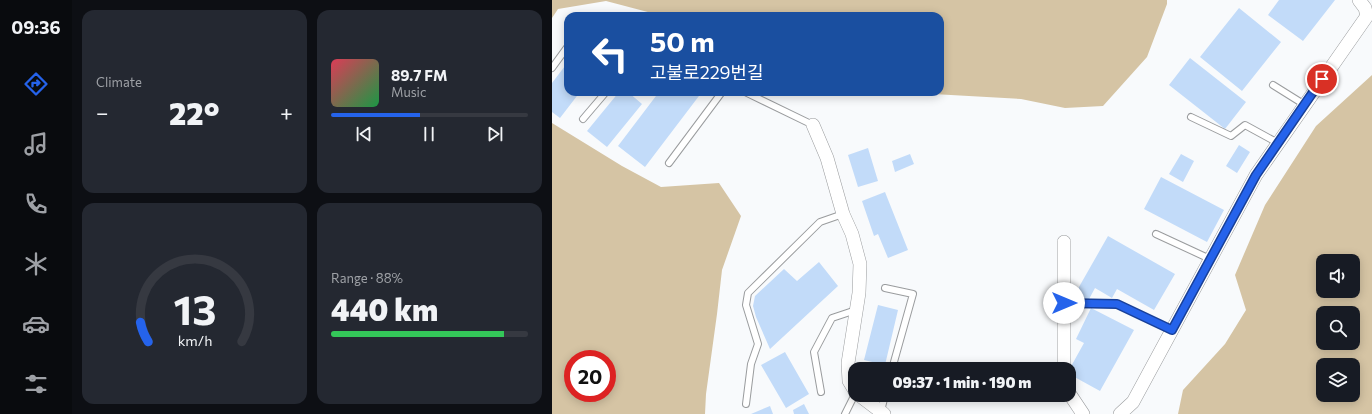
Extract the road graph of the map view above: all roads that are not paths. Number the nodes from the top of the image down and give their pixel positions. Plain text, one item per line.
1 (1359, 0) edge
2 (564, 52) edge
3 (552, 68) edge
4 (1273, 85) dead end
5 (603, 96) edge
6 (719, 96) edge
7 (753, 96) edge
8 (1305, 105) junction
9 (1191, 117) dead end
10 (583, 119) dead end
11 (813, 125) joint
12 (1278, 143) junction
13 (669, 163) dead end
14 (843, 214) junction
15 (1156, 234) dead end
16 (1064, 242) dead end
17 (1210, 259) junction
18 (885, 288) dead end
19 (1064, 303) junction
20 (856, 310) junction
21 (1172, 330) junction
22 (848, 362) edge
23 (894, 362) edge
24 (1064, 362) edge
25 (821, 392) dead end
26 (851, 402) edge
27 (868, 402) edge
28 (884, 402) edge
29 (1075, 402) edge
30 (746, 404) dead end
31 (882, 413) edge
32 (845, 414) edge
33 (1083, 414) edge
34 (1120, 414) edge

1 - 8 street
2 - 3 lane
4 - 8 lane
5 - 10 lane
6 - 13 lane
7 - 11 lane
8 - 12 street
9 - 12 lane
11 - 14 street
12 - 17 street
14 - 20 street
14 - 30 lane
15 - 17 lane
16 - 19 street
17 - 21 street
18 - 23 lane
19 - 21 lane
19 - 24 street
20 - 22 street
20 - 25 lane
21 - 34 street
26 - 32 lane
27 - 31 street
28 - 31 lane
29 - 33 street

